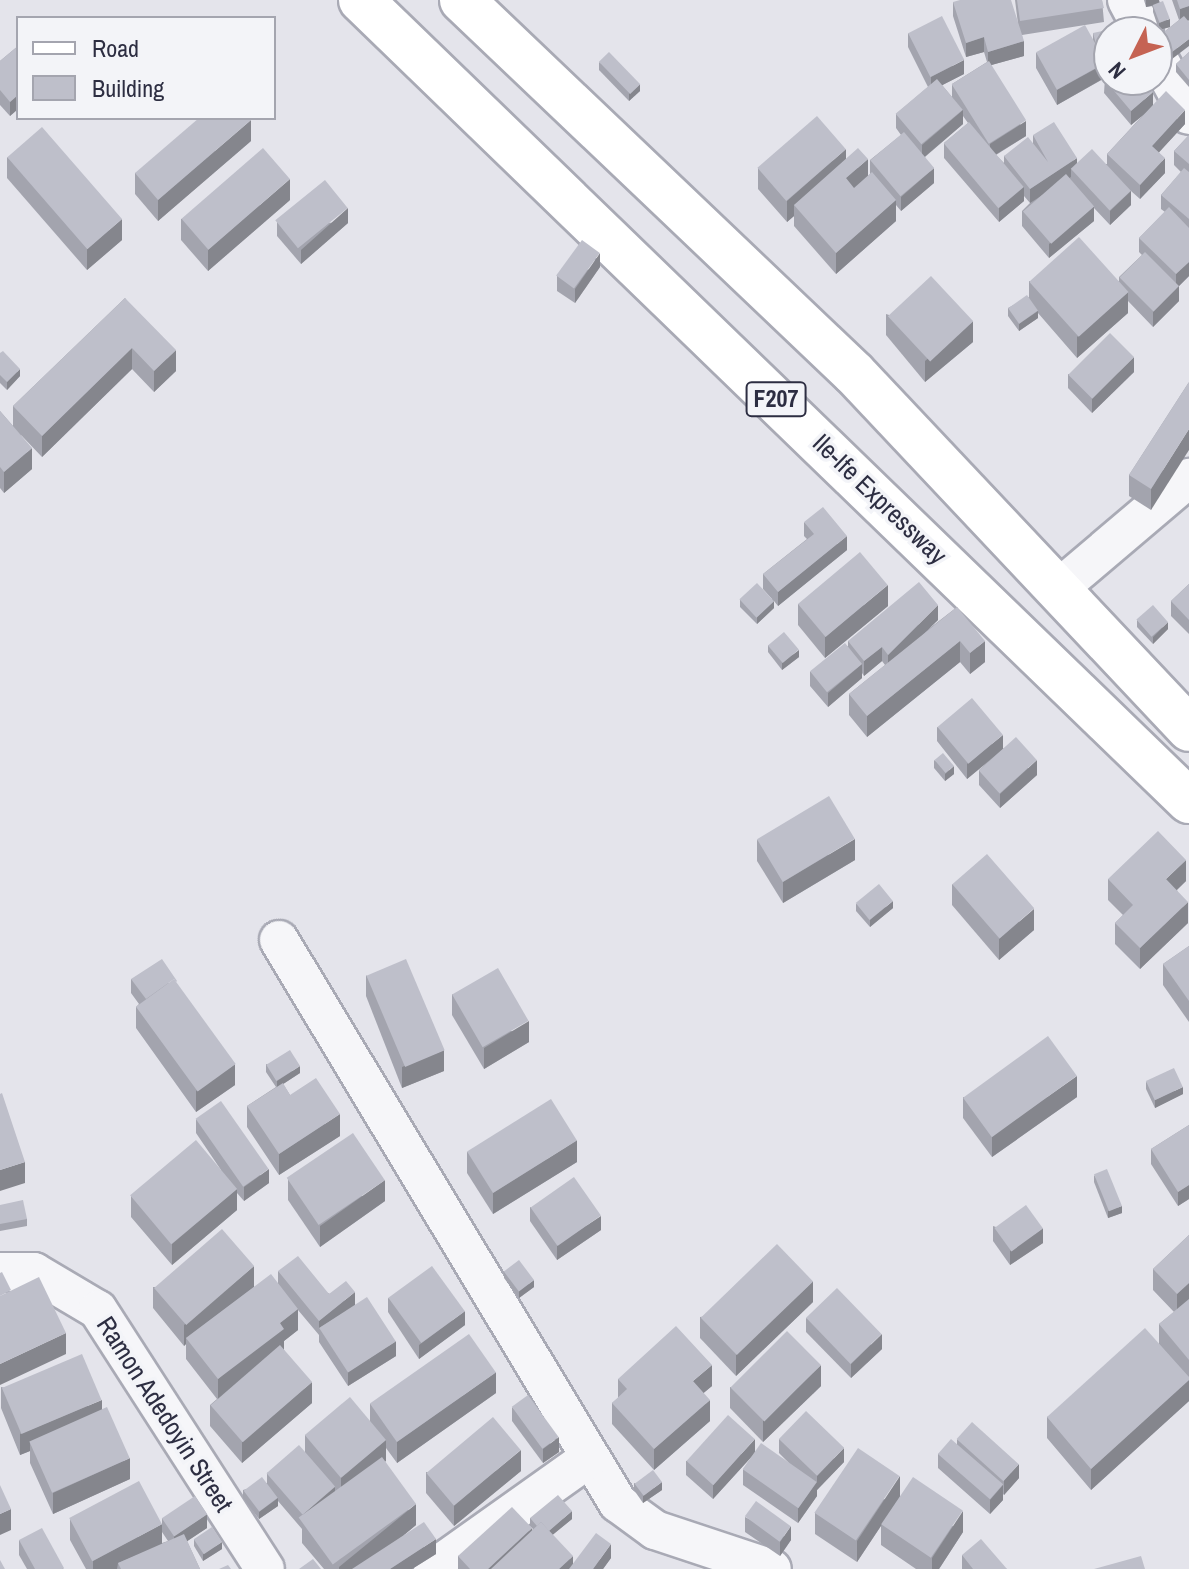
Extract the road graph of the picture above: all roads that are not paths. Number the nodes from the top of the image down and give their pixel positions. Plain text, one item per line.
1 (361, 0) edge
2 (462, 0) edge
3 (1173, 86) edge
4 (1189, 115) edge
5 (1189, 478) edge
6 (1058, 589) junction
7 (1189, 729) edge
8 (1189, 801) edge
9 (279, 940) dead end
10 (0, 1272) edge
11 (588, 1459) junction
12 (265, 1569) edge
13 (433, 1569) edge
14 (772, 1569) edge

1 - 8 main road, Ile-Ife Expressway / F207
2 - 6 main road, F207
3 - 4 street
5 - 6 street
6 - 7 main road, F207
9 - 11 street
10 - 12 street, Ramon Adedoyin Street
11 - 13 street
11 - 14 street

